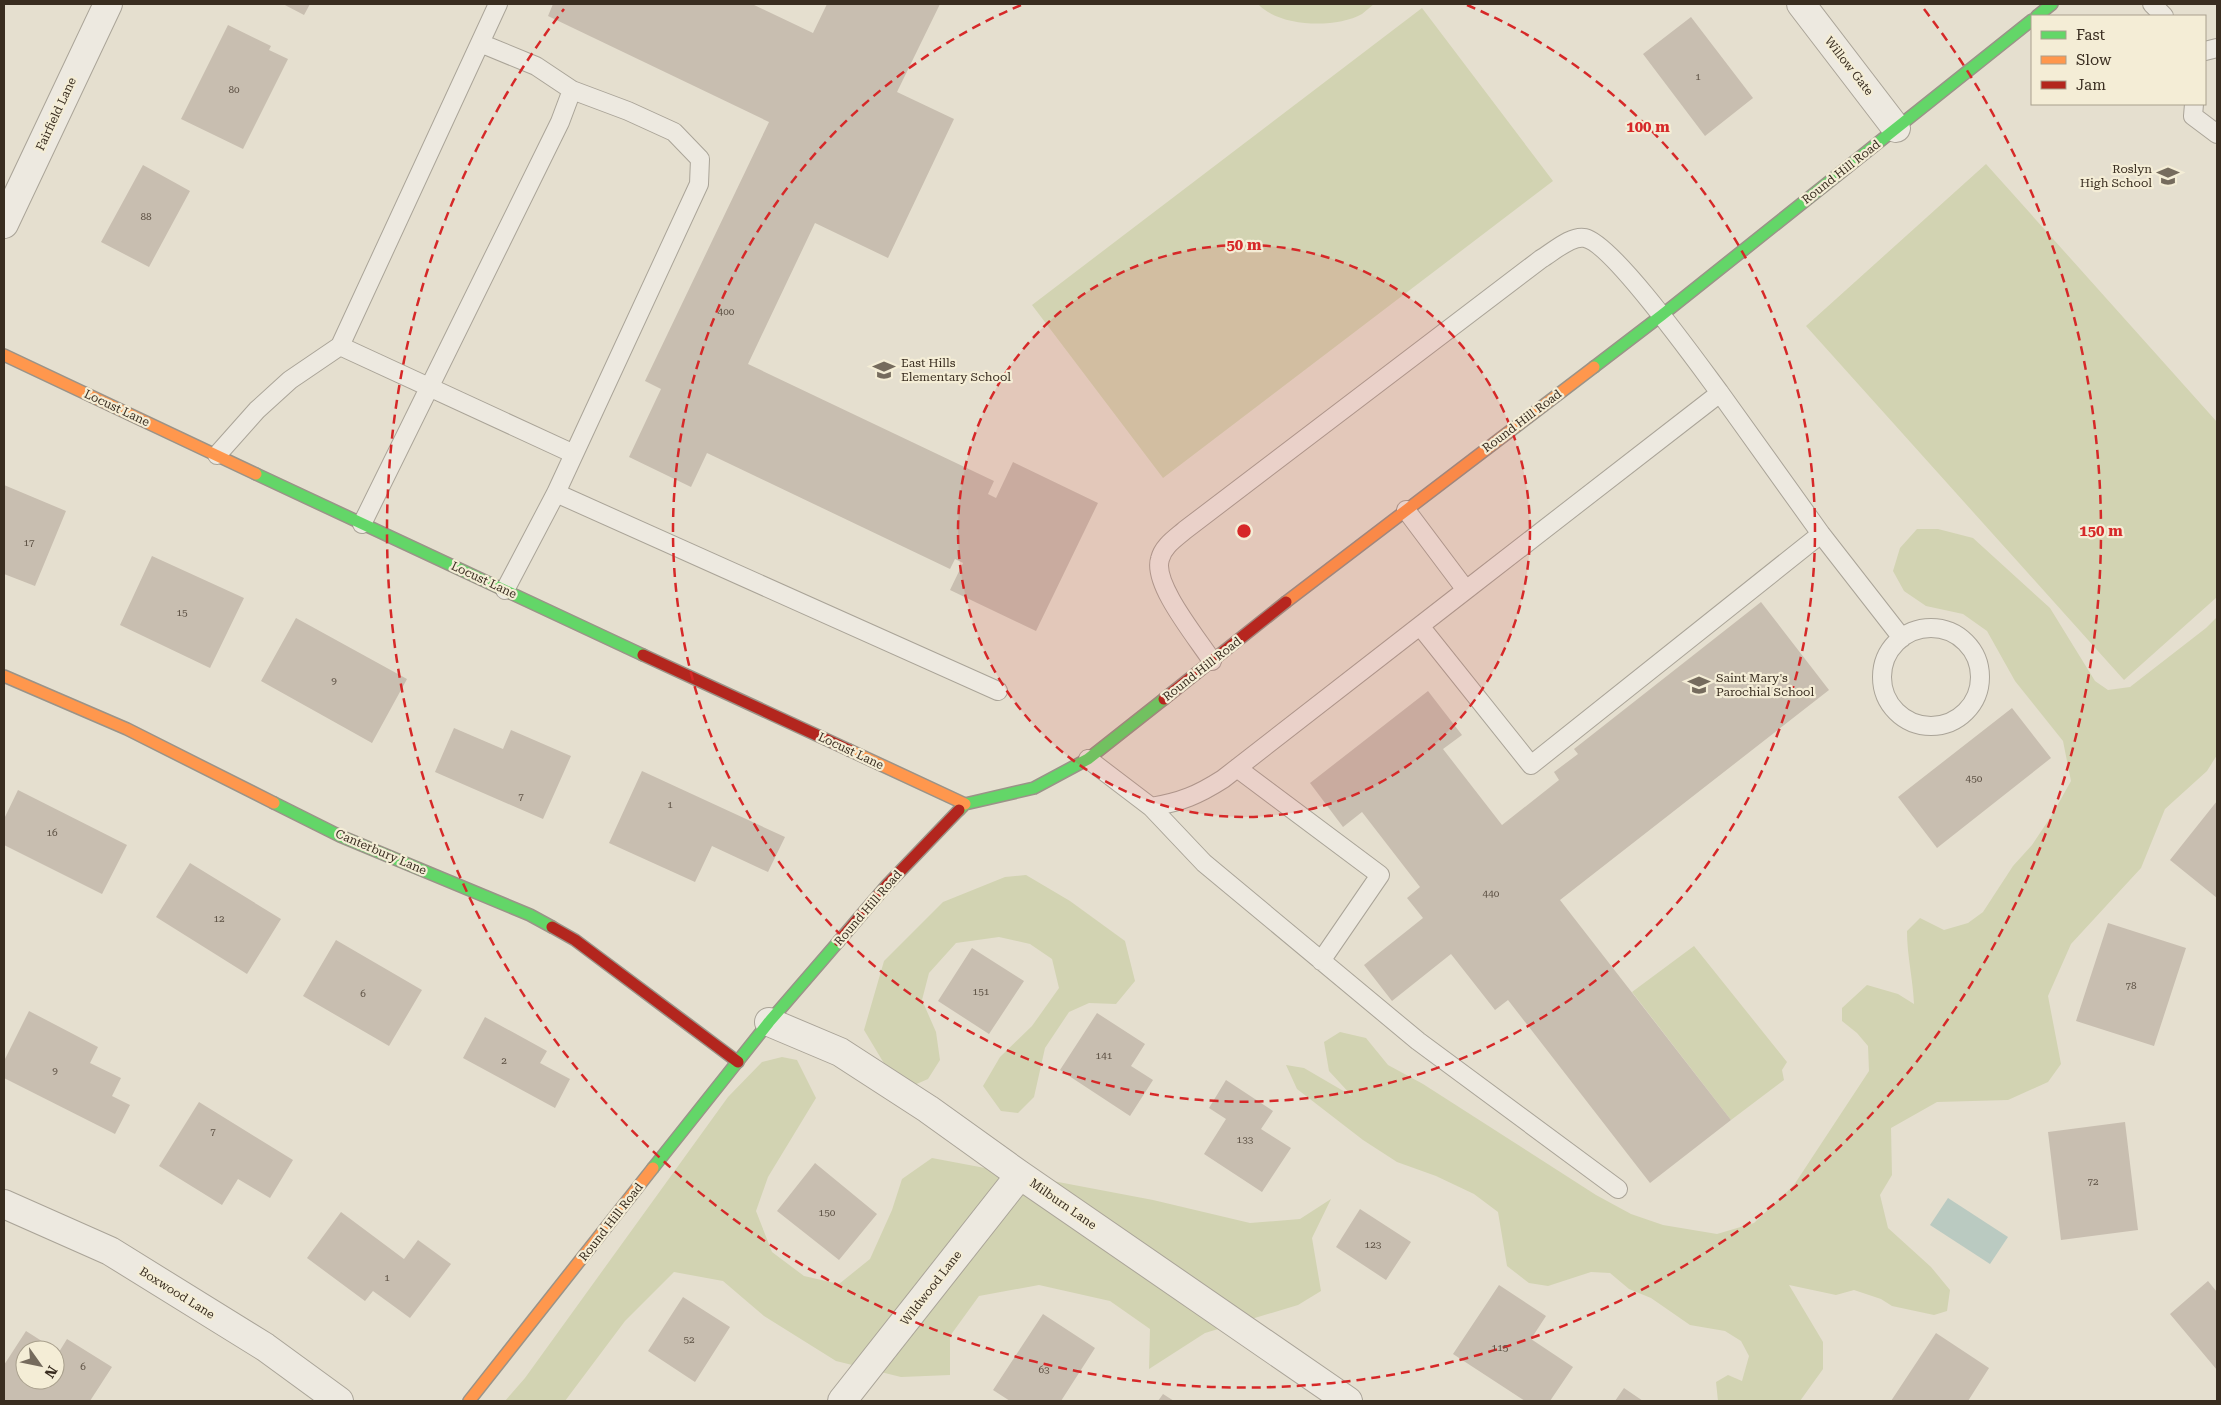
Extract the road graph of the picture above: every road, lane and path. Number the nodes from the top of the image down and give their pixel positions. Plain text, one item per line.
1 (108, 4) edge
2 (498, 4) edge
3 (1801, 4) edge
4 (2052, 4) edge
5 (2152, 4) edge
6 (2038, 15) edge
7 (2163, 15) edge
8 (2031, 21) edge
9 (480, 42) junction
10 (572, 90) junction
11 (2194, 105) edge
12 (1896, 128) junction
13 (2217, 134) edge
14 (4, 224) edge
15 (1662, 315) junction
16 (340, 346) junction
17 (4, 354) edge
18 (428, 388) junction
19 (1720, 393) junction
20 (574, 454) junction
21 (217, 455) junction
22 (556, 493) junction
23 (1406, 510) junction
24 (362, 524) junction
25 (1821, 534) junction
26 (505, 590) junction
27 (1466, 590) junction
28 (1420, 626) junction
29 (1902, 638) junction
30 (1212, 661) junction
31 (4, 676) edge
32 (998, 691) dead end
33 (1088, 759) junction
34 (1237, 768) junction
35 (965, 804) junction
36 (1151, 807) junction
37 (1322, 961) junction
38 (769, 1022) junction
39 (738, 1062) junction
40 (1020, 1175) junction
41 (1618, 1189) dead end
42 (4, 1204) edge
43 (339, 1401) edge
44 (469, 1401) edge
45 (842, 1401) edge
46 (1348, 1401) edge

1 - 14 street, Fairfield Lane
2 - 9 lane
3 - 12 street, Willow Gate
4 - 6 street
5 - 7 lane
8 - 12 street, Round Hill Road
9 - 10 lane
9 - 16 lane
10 - 18 lane
10 - 20 lane
11 - 13 lane
12 - 15 street, Round Hill Road
15 - 19 lane
15 - 23 street, Round Hill Road
15 - 30 lane
16 - 18 lane
16 - 21 lane
17 - 21 street, Locust Lane
18 - 20 lane
18 - 24 lane
19 - 25 lane
19 - 27 lane
20 - 22 lane
21 - 24 street, Locust Lane
22 - 26 lane
22 - 32 lane
23 - 27 lane
23 - 30 street, Round Hill Road
24 - 26 street, Locust Lane
25 - 28 lane
25 - 29 lane
26 - 35 street, Locust Lane
27 - 28 lane
28 - 34 lane
29 - 29 lane
30 - 33 street, Round Hill Road
31 - 39 street, Canterbury Lane
33 - 35 street, Round Hill Road
33 - 36 lane
34 - 36 lane
34 - 37 lane
35 - 38 street, Round Hill Road
36 - 37 lane
37 - 41 lane
38 - 39 street, Round Hill Road
38 - 40 street, Milburn Lane
39 - 44 street, Round Hill Road
40 - 45 street, Wildwood Lane
40 - 46 street, Milburn Lane
42 - 43 street, Boxwood Lane

